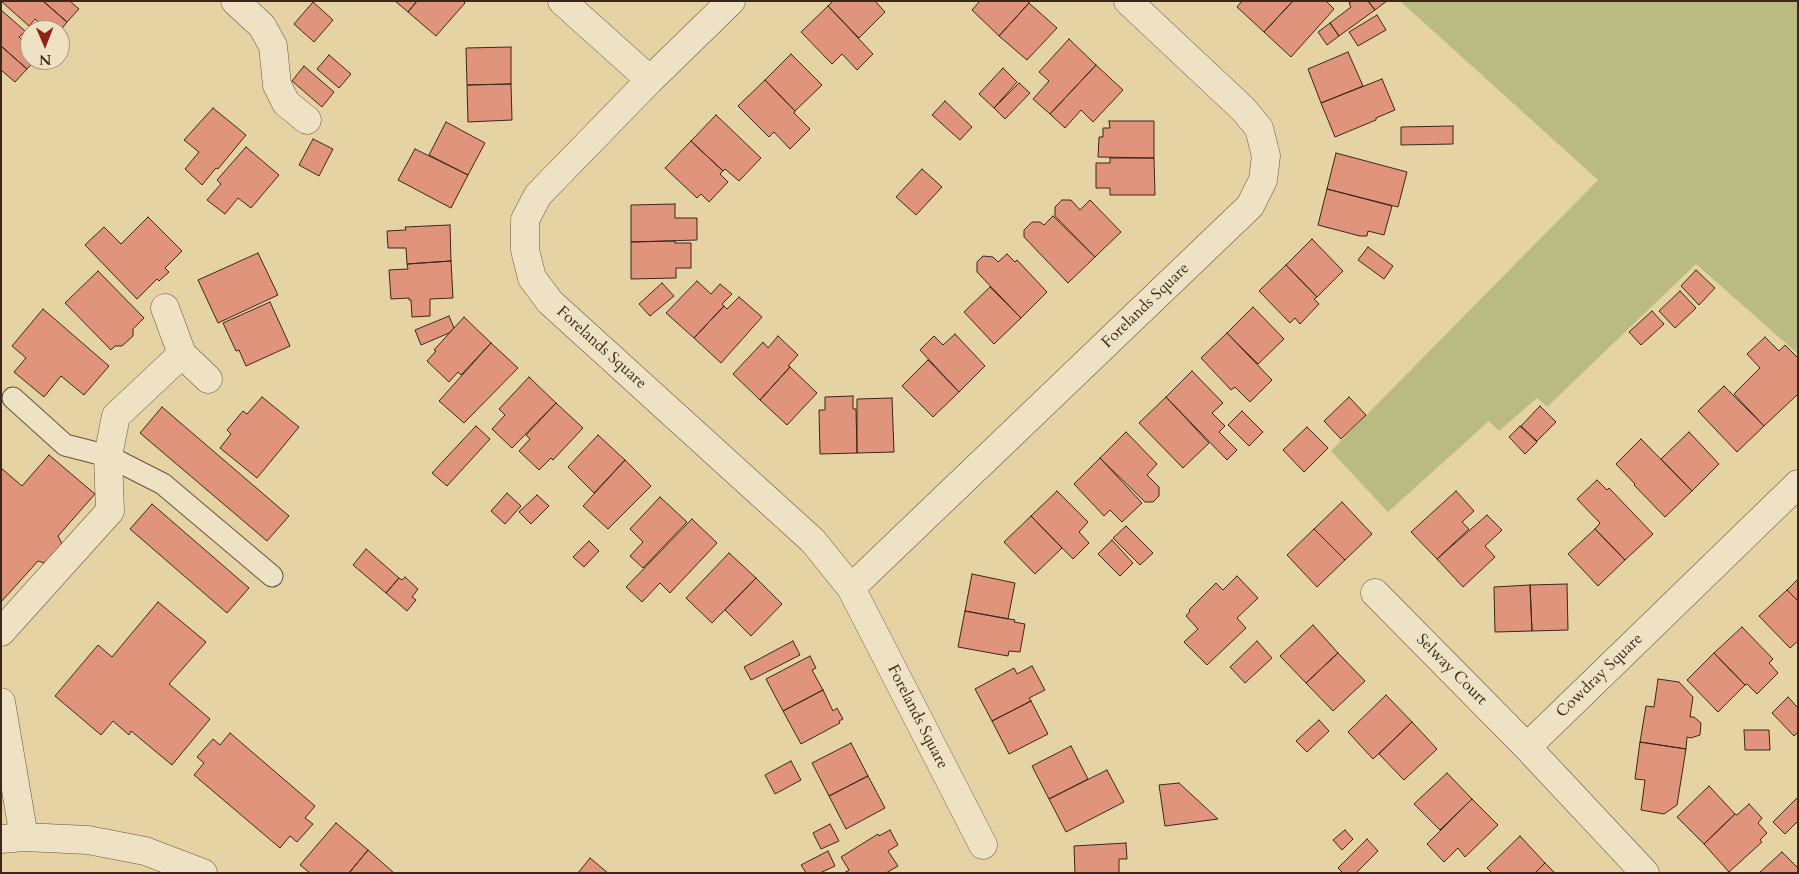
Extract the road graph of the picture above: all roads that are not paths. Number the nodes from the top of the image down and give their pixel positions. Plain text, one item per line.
1 (235, 1) edge
2 (562, 1) edge
3 (731, 1) edge
4 (1128, 1) edge
5 (650, 80) junction
6 (307, 120) dead end
7 (165, 308) dead end
8 (182, 354) junction
9 (208, 379) dead end
10 (13, 398) dead end
11 (108, 456) junction
12 (1798, 484) edge
13 (272, 576) dead end
14 (850, 588) junction
15 (1375, 593) dead end
16 (1, 632) edge
17 (1, 702) edge
18 (1527, 747) junction
19 (13, 838) edge
20 (983, 845) dead end
21 (203, 873) edge
22 (1646, 873) edge

1 - 6 street
2 - 5 street
3 - 5 street, Forelands Square
4 - 14 street, Forelands Square
5 - 14 street, Forelands Square
7 - 8 street
8 - 9 street
8 - 11 street
10 - 11 lane
11 - 13 lane
11 - 16 street
12 - 18 street, Cowdray Square
14 - 20 street, Forelands Square
15 - 18 street, Selway Court
17 - 19 street
18 - 22 street
19 - 21 street

